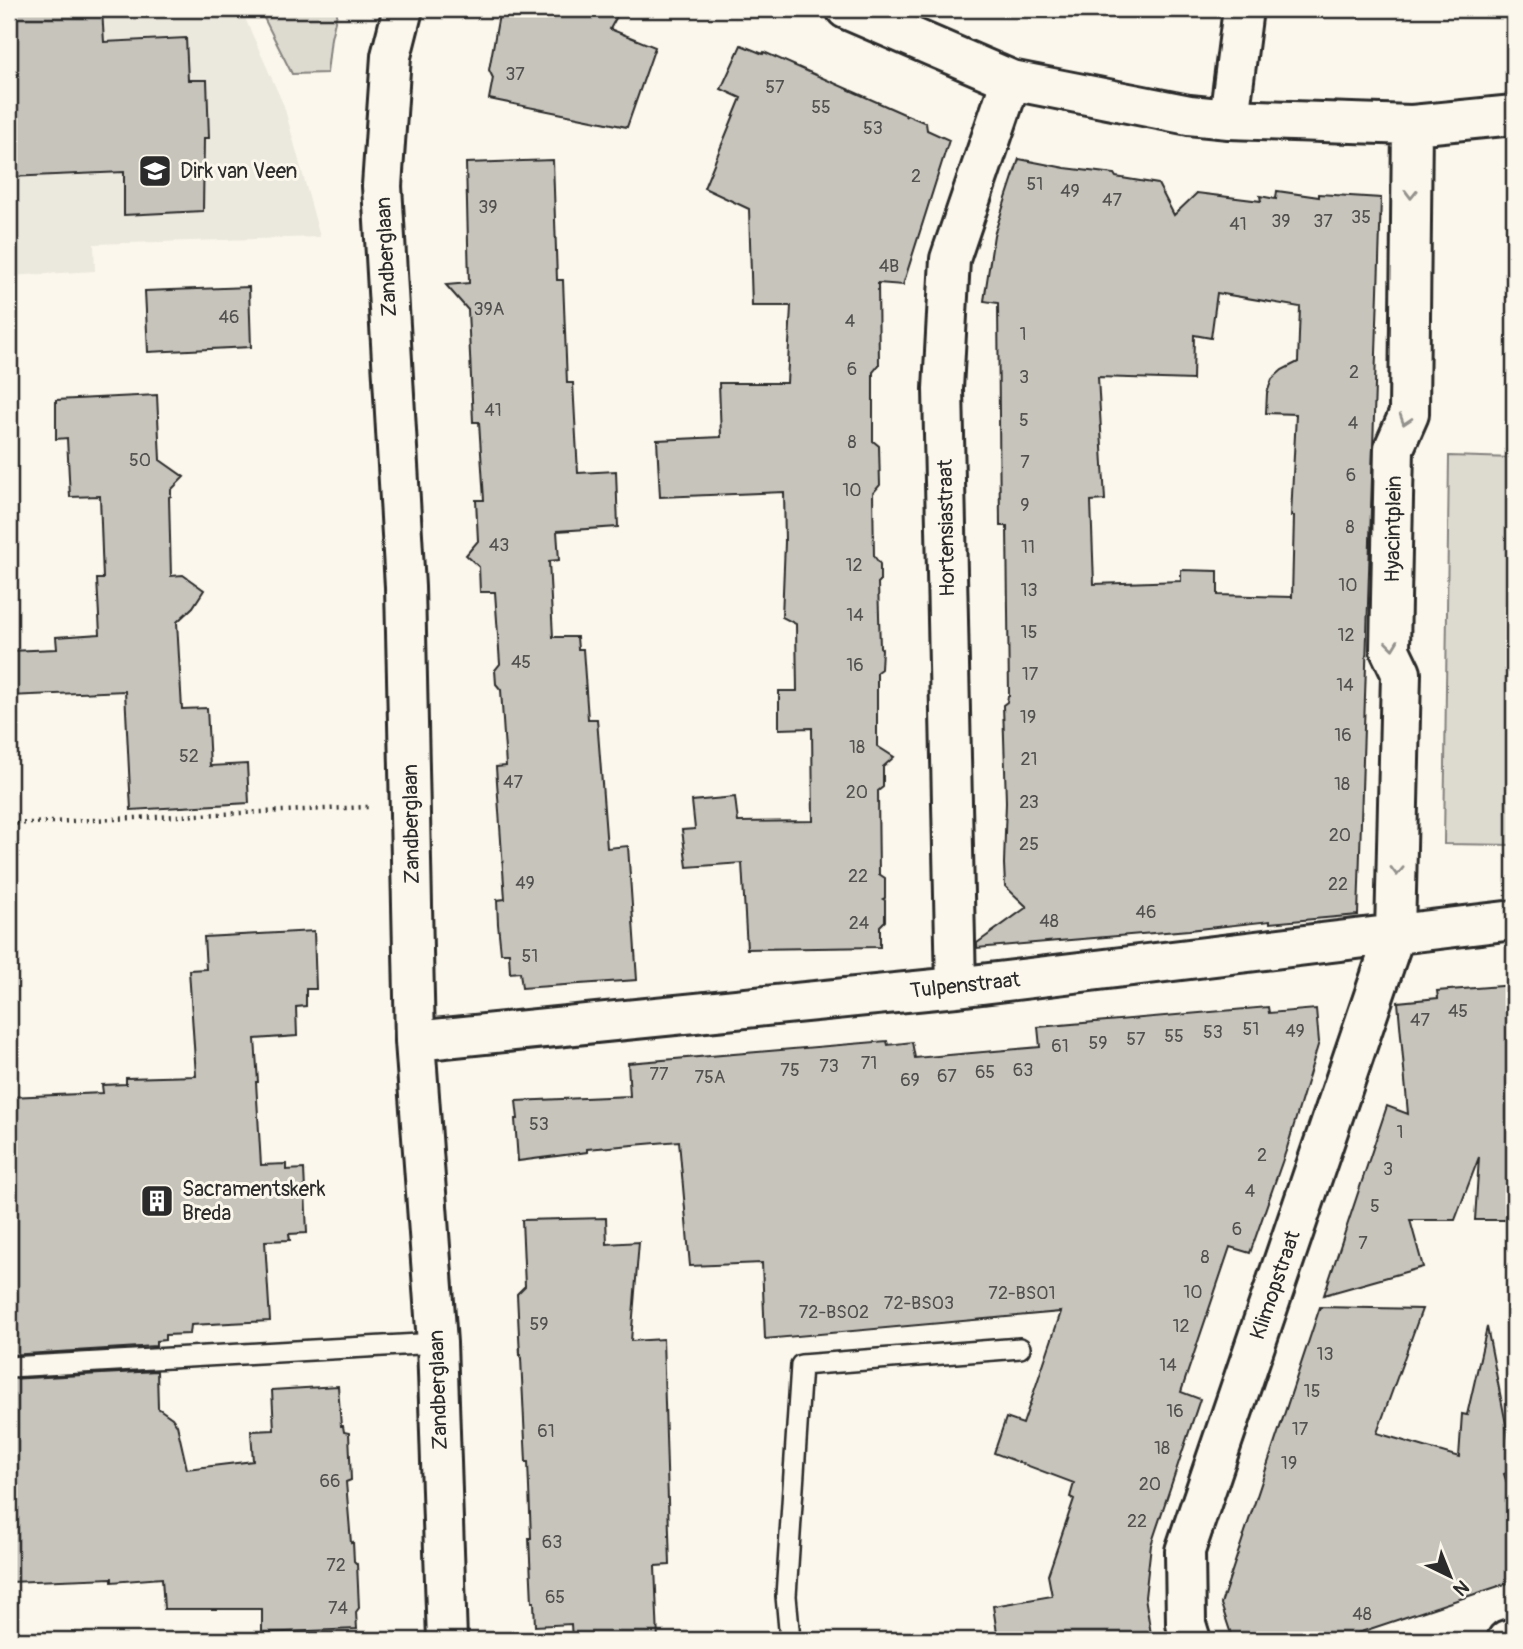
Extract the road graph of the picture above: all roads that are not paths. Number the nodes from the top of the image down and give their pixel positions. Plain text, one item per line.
1 (402, 9) edge
2 (846, 9) edge
3 (1243, 9) edge
4 (1011, 80) junction
5 (1514, 115) edge
6 (1230, 119) junction
7 (1412, 125) junction
8 (1514, 920) edge
9 (1395, 934) junction
10 (956, 987) junction
11 (415, 1041) junction
12 (437, 1343) junction
13 (1020, 1348) dead end
14 (9, 1367) edge
15 (1514, 1638) edge
16 (447, 1640) edge
17 (790, 1640) edge
18 (1191, 1640) edge
19 (1507, 1640) edge

1 - 11 street, Zandberglaan
2 - 4 street
3 - 6 street
4 - 6 street
4 - 10 street, Hortensiastraat
5 - 7 street
6 - 7 street
7 -> 9 street, Hyacintplein
8 - 9 street, Tulpenstraat
9 - 10 street, Tulpenstraat
9 - 18 street, Klimopstraat
10 - 11 street, Tulpenstraat
11 - 12 street, Zandberglaan
12 - 14 lane
12 - 16 street, Zandberglaan
13 - 17 lane
15 - 19 street

